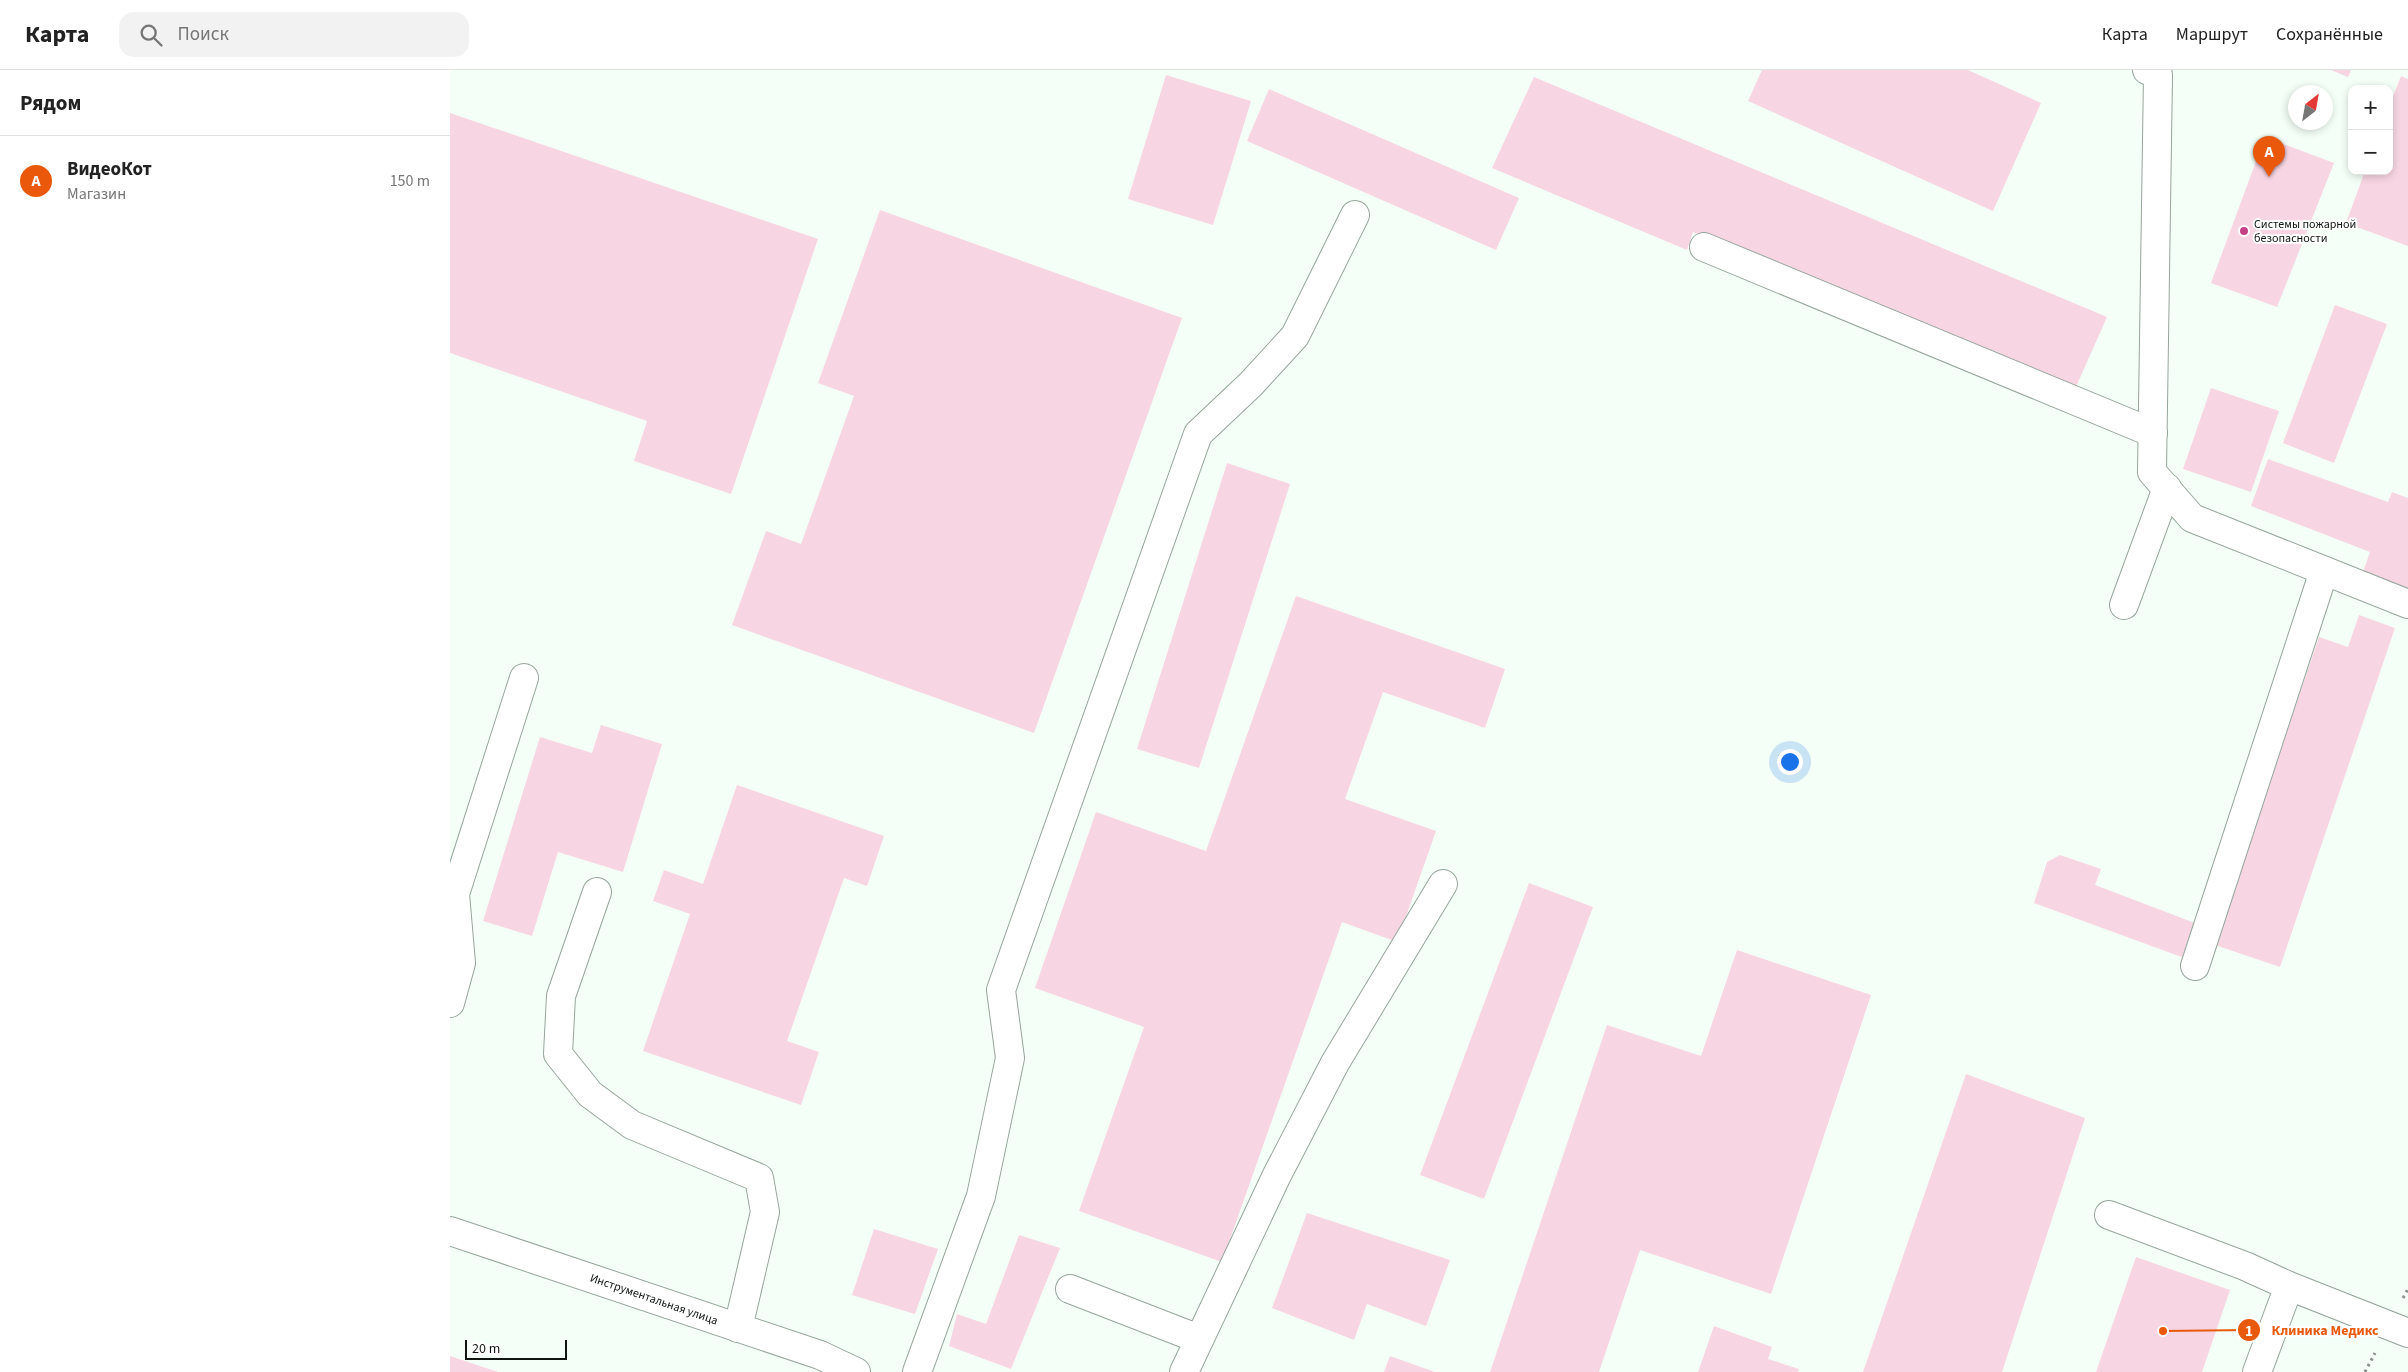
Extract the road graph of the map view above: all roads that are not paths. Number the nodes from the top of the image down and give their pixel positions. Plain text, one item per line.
1 (2147, 70) edge
2 (1355, 215) dead end
3 (1704, 247) dead end
4 (2153, 433) junction
5 (2167, 488) junction
6 (2324, 571) junction
7 (2408, 604) edge
8 (2124, 605) dead end
9 (524, 678) dead end
10 (1443, 884) dead end
11 (597, 892) dead end
12 (2195, 966) dead end
13 (450, 1003) edge
14 (2109, 1215) dead end
15 (450, 1231) edge
16 (2289, 1286) junction
17 (1070, 1289) dead end
18 (738, 1328) junction
19 (2408, 1333) edge
20 (1199, 1339) junction
21 (817, 1364) edge
22 (856, 1372) edge
23 (917, 1372) edge
24 (1184, 1372) edge
25 (2257, 1372) edge

1 - 4 street
2 - 23 street
3 - 4 street
4 - 5 street
5 - 6 street
5 - 8 street
6 - 7 street
6 - 12 street
9 - 13 street
10 - 20 street
11 - 18 street
14 - 16 street
15 - 18 street, Инструментальная улица
16 - 19 street
16 - 25 street
17 - 20 street
18 - 21 street, Инструментальная улица
20 - 24 street
21 - 22 street, Инструментальная улица

